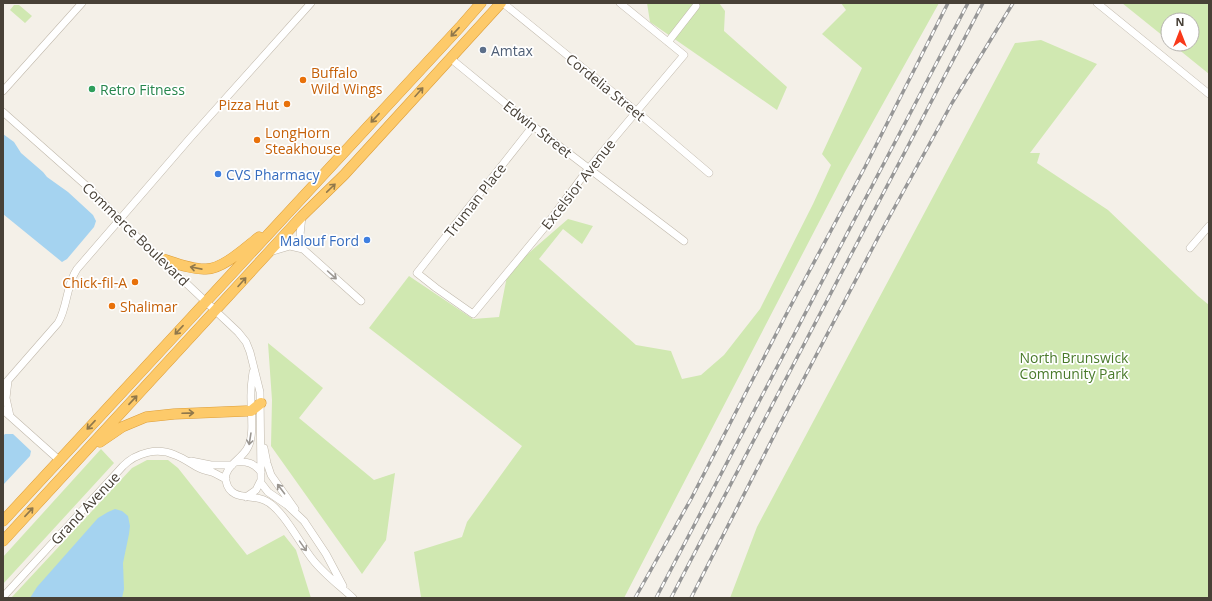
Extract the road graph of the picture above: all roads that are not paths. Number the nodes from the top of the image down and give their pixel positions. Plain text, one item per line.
1 (82, 3) edge
2 (311, 3) edge
3 (481, 3) edge
4 (502, 3) edge
5 (620, 3) edge
6 (1097, 3) edge
7 (696, 6) dead end
8 (668, 42) junction
9 (450, 58) junction
10 (3, 91) edge
11 (1209, 94) edge
12 (636, 111) junction
13 (3, 112) edge
14 (533, 126) junction
15 (589, 168) junction
16 (709, 173) dead end
17 (302, 216) junction
18 (120, 219) junction
19 (277, 224) junction
20 (1209, 226) edge
21 (684, 241) dead end
22 (1190, 248) dead end
23 (303, 249) junction
24 (268, 253) junction
25 (160, 258) junction
26 (206, 301) junction
27 (361, 301) dead end
28 (216, 311) junction
29 (473, 314) joint
30 (254, 367) junction
31 (6, 383) edge
32 (261, 403) junction
33 (3, 410) edge
34 (251, 411) junction
35 (10, 416) junction
36 (262, 435) junction
37 (181, 458) junction
38 (78, 459) junction
39 (59, 460) junction
40 (234, 463) junction
41 (261, 473) junction
42 (226, 479) junction
43 (260, 483) junction
44 (246, 497) junction
45 (304, 520) junction
46 (3, 521) edge
47 (3, 540) edge
48 (346, 592) junction
49 (3, 597) edge
50 (353, 598) edge

1 - 10 street
2 - 18 street
3 -> 19 highway
4 - 9 highway
4 - 12 street, Cordelia Street
5 - 8 street
6 - 11 street
7 - 8 street
8 - 12 street, Excelsior Avenue
9 - 14 street, Edwin Street
17 -> 9 highway
12 - 15 street, Excelsior Avenue
12 - 16 street, Cordelia Street
13 - 18 street, Commerce Boulevard
14 - 15 street, Edwin Street
14 - 29 street, Truman Place
15 - 21 street, Edwin Street
15 - 29 street, Excelsior Avenue
17 - 23 street
17 - 24 highway
18 - 25 street, Commerce Boulevard
18 - 31 street
19 -> 25 highway
19 - 26 highway
20 - 22 street
23 - 24 street
23 -> 27 street
28 -> 24 highway
25 - 26 street, Commerce Boulevard
26 - 28 street, Commerce Boulevard
26 -> 39 highway
28 - 30 street, Commerce Boulevard
38 -> 28 highway
30 - 32 street, Commerce Boulevard
30 - 34 street, Commerce Boulevard
31 - 35 street
32 - 34 highway
32 - 36 street, Commerce Boulevard
33 - 35 street
38 -> 34 highway
34 -> 40 street, Commerce Boulevard
35 - 39 street
36 - 41 street, Commerce Boulevard
45 -> 36 street
37 - 40 street, Grand Avenue
37 - 42 street, Grand Avenue
37 - 49 street, Grand Avenue
47 -> 38 highway
39 - 46 highway
40 - 41 street
40 - 42 street
41 - 43 street
42 - 44 street
43 - 44 street
43 - 45 street
44 -> 48 street
45 - 48 street
48 - 50 street

